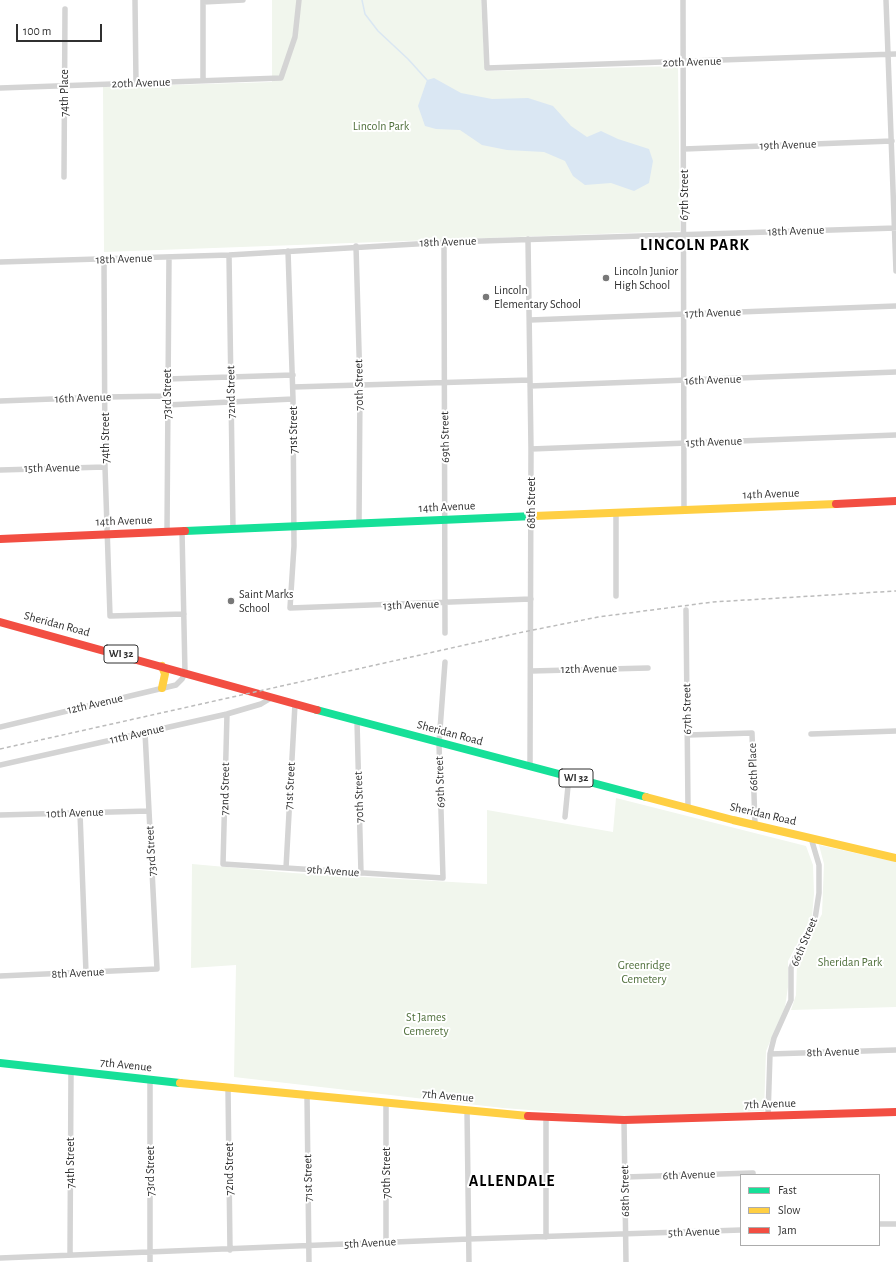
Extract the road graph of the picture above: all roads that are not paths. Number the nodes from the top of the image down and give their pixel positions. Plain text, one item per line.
1 (135, 0) edge
2 (243, 0) edge
3 (299, 0) edge
4 (484, 0) edge
5 (683, 0) edge
6 (886, 0) edge
7 (203, 1) edge
8 (65, 9) dead end
9 (889, 54) junction
10 (896, 54) edge
11 (684, 62) junction
12 (204, 80) junction
13 (136, 84) junction
14 (64, 86) junction
15 (0, 88) edge
16 (892, 141) junction
17 (684, 149) junction
18 (64, 177) dead end
19 (896, 228) edge
20 (684, 235) junction
21 (528, 239) junction
22 (444, 242) junction
23 (356, 246) junction
24 (288, 251) junction
25 (229, 255) junction
26 (169, 257) junction
27 (104, 260) junction
28 (0, 262) edge
29 (896, 271) edge
30 (896, 306) edge
31 (684, 314) junction
32 (530, 320) junction
33 (896, 372) edge
34 (293, 375) junction
35 (231, 377) junction
36 (167, 379) junction
37 (684, 381) junction
38 (444, 382) junction
39 (530, 383) junction
40 (360, 386) junction
41 (293, 387) junction
42 (105, 396) junction
43 (166, 396) junction
44 (293, 399) junction
45 (0, 401) edge
46 (231, 402) junction
47 (167, 405) junction
48 (896, 435) edge
49 (684, 443) junction
50 (531, 449) junction
51 (105, 467) junction
52 (0, 470) edge
53 (896, 501) edge
54 (684, 510) junction
55 (616, 514) junction
56 (531, 515) junction
57 (446, 519) junction
58 (359, 524) junction
59 (294, 526) junction
60 (233, 529) junction
61 (182, 531) junction
62 (167, 532) junction
63 (107, 533) junction
64 (0, 539) edge
65 (616, 596) dead end
66 (531, 599) junction
67 (445, 603) junction
68 (290, 608) joint
69 (686, 610) dead end
70 (184, 614) junction
71 (0, 622) edge
72 (445, 633) dead end
73 (445, 662) dead end
74 (162, 666) junction
75 (648, 668) dead end
76 (531, 671) junction
77 (185, 673) junction
78 (162, 688) junction
79 (271, 698) junction
80 (295, 704) junction
81 (227, 714) junction
82 (357, 721) junction
83 (0, 727) edge
84 (896, 731) edge
85 (145, 732) junction
86 (688, 734) junction
87 (811, 734) dead end
88 (439, 743) junction
89 (0, 765) edge
90 (530, 767) junction
91 (569, 776) junction
92 (688, 808) junction
93 (149, 811) junction
94 (80, 813) junction
95 (0, 815) edge
96 (565, 817) dead end
97 (755, 825) junction
98 (811, 838) junction
99 (896, 858) edge
100 (224, 864) joint
101 (286, 868) junction
102 (361, 873) junction
103 (443, 878) joint
104 (157, 969) joint
105 (86, 973) junction
106 (0, 976) edge
107 (896, 1050) edge
108 (770, 1054) junction
109 (0, 1063) edge
110 (71, 1072) junction
111 (150, 1080) junction
112 (228, 1088) junction
113 (307, 1095) junction
114 (386, 1103) junction
115 (467, 1110) junction
116 (896, 1112) edge
117 (768, 1116) junction
118 (546, 1118) junction
119 (624, 1120) junction
120 (740, 1174) edge
121 (625, 1177) junction
122 (880, 1224) edge
123 (896, 1224) edge
124 (740, 1230) edge
125 (625, 1235) junction
126 (546, 1237) junction
127 (469, 1239) junction
128 (386, 1242) junction
129 (309, 1246) junction
130 (230, 1250) junction
131 (150, 1253) junction
132 (70, 1255) junction
133 (0, 1258) edge
134 (150, 1262) edge
135 (309, 1262) edge
136 (469, 1262) edge
137 (626, 1262) edge

1 - 13 street
2 - 7 street
3 - 12 street, 20th Avenue
4 - 11 street, 20th Avenue
5 - 11 street, 67th Street
6 - 9 street
7 - 12 street
8 - 14 street, 74th Place
9 - 10 street, 20th Avenue
9 - 11 street, 20th Avenue
9 - 16 street
11 - 17 street, 67th Street
12 - 13 street, 20th Avenue
13 - 14 street, 20th Avenue
14 - 15 street, 20th Avenue
14 - 18 street, 74th Place
16 - 17 street, 19th Avenue
16 - 19 street
17 - 20 street, 67th Street
19 - 20 street, 18th Avenue
19 - 29 street
20 - 21 street, 18th Avenue
20 - 31 street, 67th Street
21 - 22 street, 18th Avenue
21 - 32 street, 68th Street
22 - 23 street, 18th Avenue
22 - 38 street, 69th Street
23 - 24 street, 18th Avenue
23 - 40 street, 70th Street
24 - 25 street, 18th Avenue
24 - 34 street, 71st Street
25 - 26 street, 18th Avenue
25 - 35 street, 72nd Street
26 - 27 street, 18th Avenue
26 - 36 street, 73rd Street
27 - 28 street, 18th Avenue
27 - 42 street, 74th Street
30 - 31 street, 17th Avenue
31 - 32 street, 17th Avenue
31 - 37 street, 67th Street
32 - 39 street, 68th Street
33 - 37 street, 16th Avenue
34 - 35 street
34 - 41 street, 71st Street
35 - 36 street
35 - 46 street, 72nd Street
36 - 43 street, 73rd Street
37 - 39 street, 16th Avenue
37 - 49 street, 67th Street
38 - 39 street, 16th Avenue
38 - 40 street, 16th Avenue
38 - 57 street, 69th Street
39 - 50 street, 68th Street
40 - 41 street, 16th Avenue
40 - 58 street, 70th Street
41 - 44 street, 71st Street
42 - 43 street, 16th Avenue
42 - 45 street, 16th Avenue
42 - 51 street, 74th Street
43 - 47 street, 73rd Street
44 - 46 street
44 - 59 street, 71st Street
46 - 47 street
46 - 60 street, 72nd Street
47 - 62 street, 73rd Street
48 - 49 street, 15th Avenue
49 - 50 street, 15th Avenue
49 - 54 street, 67th Street
50 - 56 street, 68th Street
51 - 52 street, 15th Avenue
51 - 63 street, 74th Street
53 - 54 street, 14th Avenue
54 - 55 street, 14th Avenue
55 - 56 street, 14th Avenue
55 - 65 street
56 - 57 street, 14th Avenue
56 - 66 street, 68th Street
57 - 58 street, 14th Avenue
57 - 67 street, 69th Street
58 - 59 street, 14th Avenue
59 - 60 street, 14th Avenue
59 - 68 street, 71st Street
60 - 61 street, 14th Avenue
61 - 62 street, 14th Avenue
61 - 70 street
62 - 63 street, 14th Avenue
63 - 64 street, 14th Avenue
63 - 70 street, 74th Street
66 - 67 street, 13th Avenue
66 - 76 street, 68th Street
67 - 68 street, 13th Avenue
67 - 72 street, 69th Street
69 - 86 street, 67th Street
70 - 77 street
71 - 74 street, Sheridan Road / WI 32
73 - 88 street, 69th Street
74 - 77 street, Sheridan Road / WI 32
74 - 78 street
75 - 76 street, 12th Avenue
76 - 90 street, 68th Street
77 - 78 street, 12th Avenue
77 - 79 street, Sheridan Road / WI 32
78 - 83 street, 12th Avenue
79 - 80 street, Sheridan Road / WI 32
79 - 81 street, 11th Avenue
80 - 82 street, Sheridan Road / WI 32
80 - 101 street, 71st Street
81 - 85 street, 11th Avenue
81 - 100 street, 72nd Street
82 - 88 street, Sheridan Road / WI 32
82 - 102 street, 70th Street
84 - 87 street
85 - 89 street, 11th Avenue
85 - 93 street, 73rd Street
86 - 92 street, 67th Street
86 - 97 street, 66th Place
88 - 90 street, Sheridan Road / WI 32
88 - 103 street, 69th Street
90 - 91 street, Sheridan Road / WI 32
91 - 92 street, Sheridan Road / WI 32
91 - 96 street
92 - 97 street, Sheridan Road / WI 32
93 - 94 street, 10th Avenue
93 - 104 street, 73rd Street
94 - 95 street, 10th Avenue
94 - 105 street
97 - 98 street, Sheridan Road / WI 32
98 - 99 street, Sheridan Road / WI 32
98 - 108 street, 66th Street
100 - 101 street, 9th Avenue
101 - 102 street, 9th Avenue
102 - 103 street, 9th Avenue
104 - 105 street, 8th Avenue
105 - 106 street, 8th Avenue
107 - 108 street, 8th Avenue
108 - 117 street, 66th Street
109 - 110 street, 7th Avenue
110 - 111 street, 7th Avenue
110 - 132 street, 74th Street
111 - 112 street, 7th Avenue
111 - 131 street, 73rd Street
112 - 113 street, 7th Avenue
112 - 130 street, 72nd Street
113 - 114 street, 7th Avenue
113 - 129 street, 71st Street
114 - 115 street, 7th Avenue
114 - 128 street, 70th Street
115 - 118 street, 7th Avenue
115 - 127 street
116 - 117 street, 7th Avenue
117 - 119 street, 7th Avenue
118 - 119 street, 7th Avenue
118 - 126 street
119 - 121 street, 68th Street
120 - 121 street, 6th Avenue
121 - 125 street, 68th Street
122 - 123 street
124 - 125 street, 5th Avenue
125 - 126 street, 5th Avenue
125 - 137 street, 68th Street
126 - 127 street, 5th Avenue
127 - 128 street, 5th Avenue
127 - 136 street
128 - 129 street, 5th Avenue
129 - 130 street, 5th Avenue
129 - 135 street, 71st Street
130 - 131 street, 5th Avenue
131 - 132 street, 5th Avenue
131 - 134 street, 73rd Street
132 - 133 street, 5th Avenue

